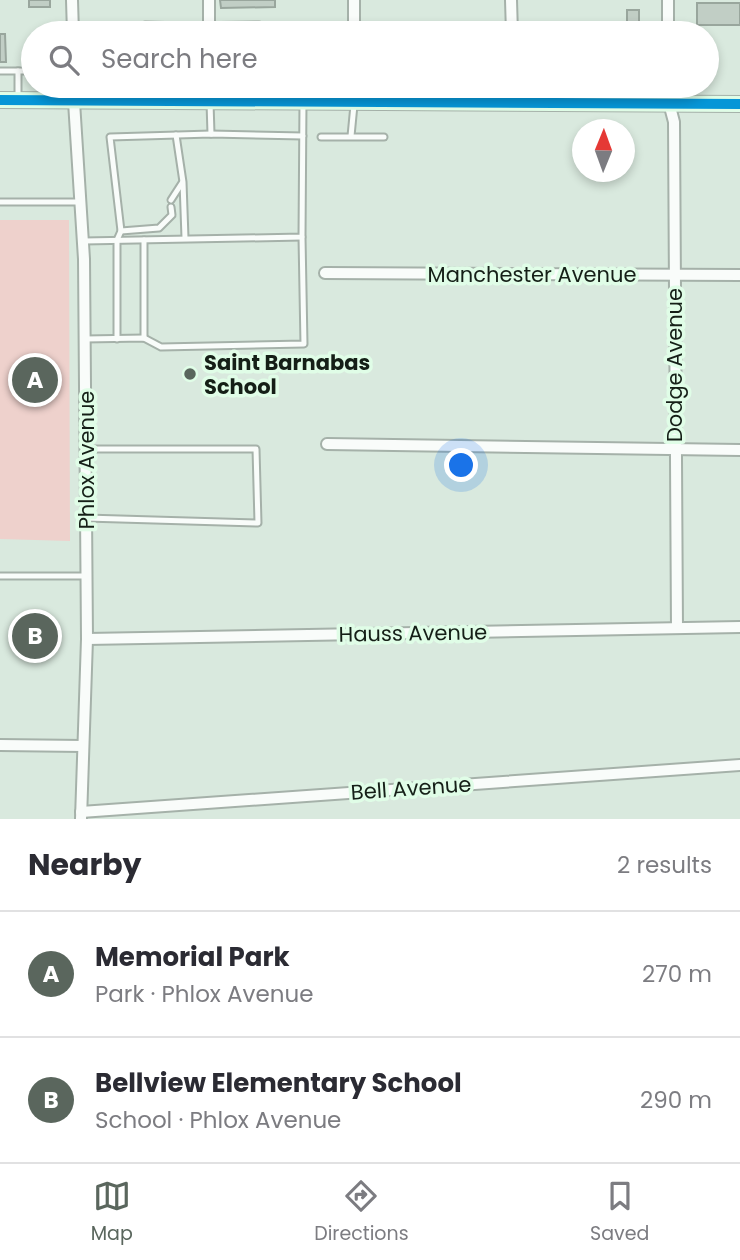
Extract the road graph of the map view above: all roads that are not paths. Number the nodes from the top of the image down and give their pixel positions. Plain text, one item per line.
1 (72, 0) edge
2 (209, 0) edge
3 (354, 0) edge
4 (511, 0) edge
5 (668, 0) edge
6 (73, 21) edge
7 (209, 21) edge
8 (354, 21) edge
9 (512, 21) edge
10 (668, 21) edge
11 (0, 71) edge
12 (18, 71) joint
13 (73, 98) edge
14 (102, 98) edge
15 (129, 98) edge
16 (176, 98) edge
17 (210, 98) edge
18 (270, 98) edge
19 (330, 98) edge
20 (355, 98) edge
21 (513, 98) edge
22 (669, 98) edge
23 (0, 100) edge
24 (18, 100) junction
25 (73, 102) junction
26 (102, 102) junction
27 (129, 102) junction
28 (176, 102) junction
29 (210, 102) junction
30 (270, 102) junction
31 (303, 102) junction
32 (331, 102) junction
33 (355, 102) junction
34 (513, 103) junction
35 (669, 103) junction
36 (740, 104) edge
37 (211, 134) junction
38 (176, 135) junction
39 (303, 136) junction
40 (351, 136) junction
41 (320, 137) dead end
42 (384, 137) dead end
43 (183, 182) junction
44 (0, 202) edge
45 (81, 202) junction
46 (121, 231) junction
47 (302, 237) junction
48 (186, 238) junction
49 (117, 240) junction
50 (144, 240) junction
51 (84, 242) junction
52 (325, 273) dead end
53 (674, 275) junction
54 (740, 275) edge
55 (144, 338) junction
56 (85, 339) junction
57 (117, 339) junction
58 (327, 444) dead end
59 (86, 449) junction
60 (675, 450) junction
61 (740, 450) edge
62 (86, 518) junction
63 (0, 576) edge
64 (86, 576) junction
65 (740, 627) edge
66 (677, 628) junction
67 (87, 639) junction
68 (0, 745) edge
69 (83, 746) junction
70 (740, 765) edge
71 (81, 816) edge

1 - 6 street
2 - 7 street
3 - 8 street
4 - 9 street
5 - 10 street
11 - 12 lane
12 - 24 lane
13 - 25 street, Phlox Avenue
14 - 26 lane
15 - 27 lane
16 - 28 lane
17 - 29 street
18 - 30 lane
19 - 32 lane
20 - 33 street
21 - 34 street
22 - 35 street, Dodge Avenue
23 - 24 main road
24 - 25 main road
25 - 26 main road
25 - 45 street, Phlox Avenue
26 - 27 main road
27 - 28 main road
28 - 29 main road
29 - 30 main road
29 - 37 lane
30 - 31 main road
31 - 32 main road
31 - 39 lane
32 - 33 main road
33 - 34 main road
33 - 40 lane
34 - 35 main road
35 - 36 main road
35 - 53 street, Dodge Avenue
37 - 38 lane
37 - 39 lane
38 - 43 lane
38 - 46 lane
39 - 47 lane
40 - 41 lane
40 - 42 lane
43 - 46 lane
43 - 48 lane
44 - 45 lane
45 - 51 street, Phlox Avenue
46 - 49 lane
47 - 48 lane
47 - 55 lane
48 - 50 lane
49 - 50 lane
49 - 51 lane
49 - 57 lane
50 - 55 lane
51 - 56 street, Phlox Avenue
52 - 53 street, Manchester Avenue
53 - 54 street, Manchester Avenue
53 - 60 street, Dodge Avenue
55 - 57 lane
56 - 57 lane
56 - 59 street, Phlox Avenue
58 - 60 street
59 - 62 street, Phlox Avenue
59 - 62 lane
60 - 61 street
60 - 66 street, Dodge Avenue
62 - 64 street, Phlox Avenue
63 - 64 lane
64 - 67 street, Phlox Avenue
65 - 66 street, Hauss Avenue
66 - 67 street, Hauss Avenue
67 - 69 street, Phlox Avenue
68 - 69 street
69 - 71 street, Phlox Avenue
70 - 71 street, Bell Avenue

